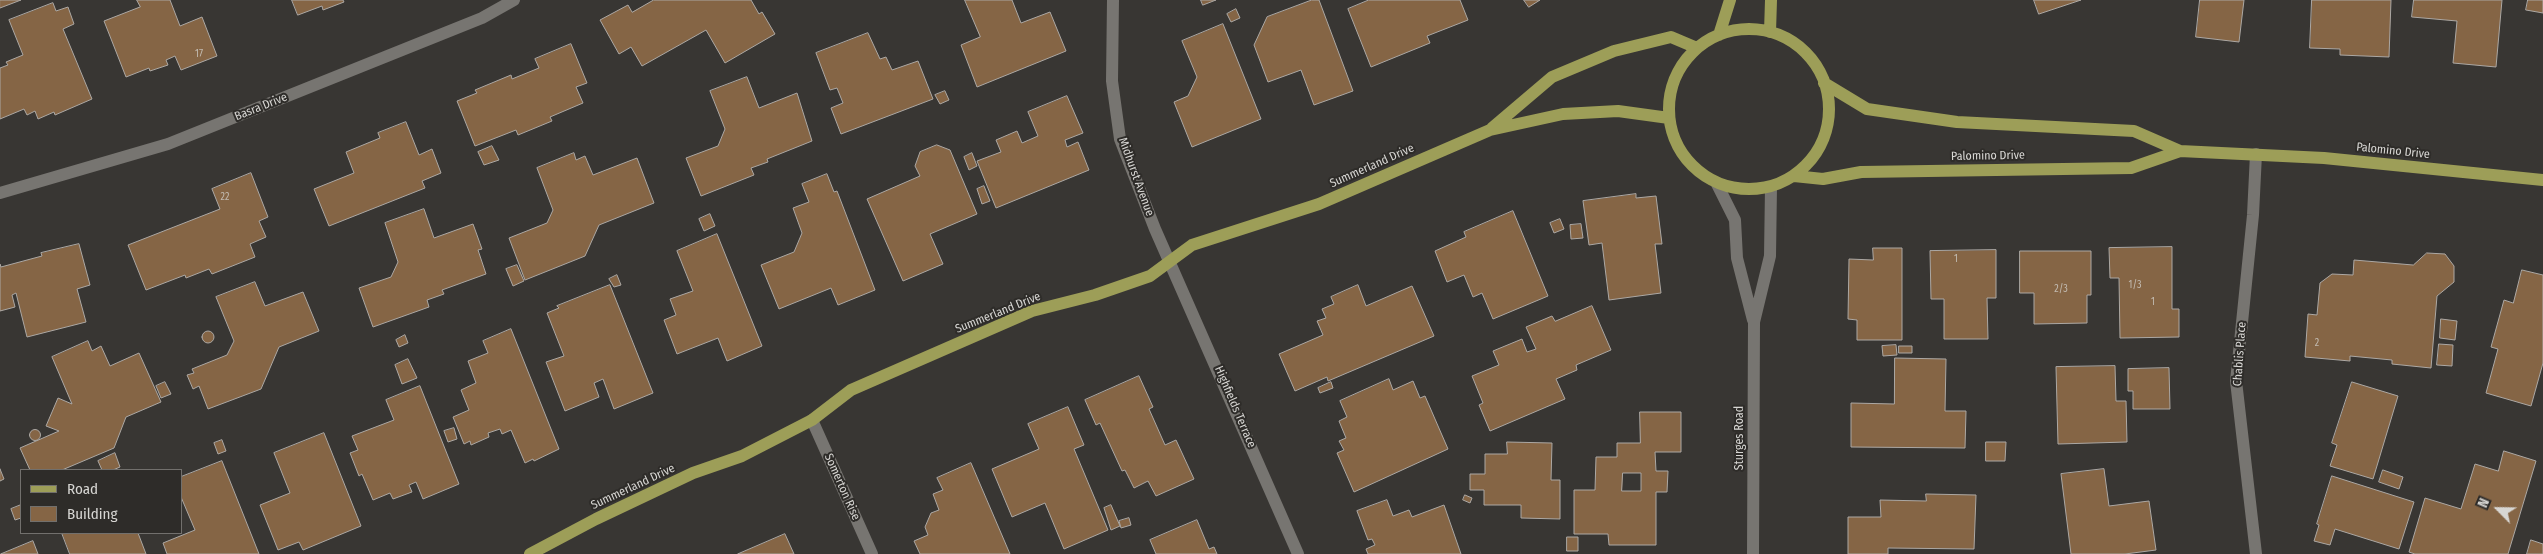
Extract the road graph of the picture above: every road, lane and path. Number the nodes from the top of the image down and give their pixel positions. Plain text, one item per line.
1 (514, 0) edge
2 (1114, 0) edge
3 (1730, 0) edge
4 (1771, 0) edge
5 (1770, 32) junction
6 (1719, 35) junction
7 (1697, 48) junction
8 (1824, 83) junction
9 (1669, 118) junction
10 (1490, 130) junction
11 (2180, 151) junction
12 (2256, 154) junction
13 (1794, 176) junction
14 (2543, 180) edge
15 (1717, 184) junction
16 (1771, 187) junction
17 (0, 193) edge
18 (1170, 260) junction
19 (1754, 322) junction
20 (812, 420) junction
21 (530, 554) edge
22 (872, 554) edge
23 (1298, 554) edge
24 (1753, 554) edge
25 (2256, 554) edge

1 - 17 street, Basra Drive
2 - 18 street, Midhurst Avenue
3 - 6 main road
4 - 5 main road
5 - 6 main road
5 - 8 main road
6 - 7 main road
7 - 9 main road
7 - 10 main road, Summerland Drive
8 - 11 main road, Palomino Drive
8 - 13 main road
9 - 10 main road, Summerland Drive
9 - 15 main road
10 - 18 main road, Summerland Drive
11 - 12 main road, Palomino Drive
11 - 13 main road, Palomino Drive
12 - 14 main road, Palomino Drive
12 - 25 street, Chablis Place
13 - 16 main road
15 - 16 main road
15 - 19 street, Sturges Road
16 - 19 street, Sturges Road
18 - 20 main road, Summerland Drive
18 - 23 street, Highfields Terrace
19 - 24 street, Sturges Road
20 - 21 main road, Summerland Drive
20 - 22 street, Somerton Rise

